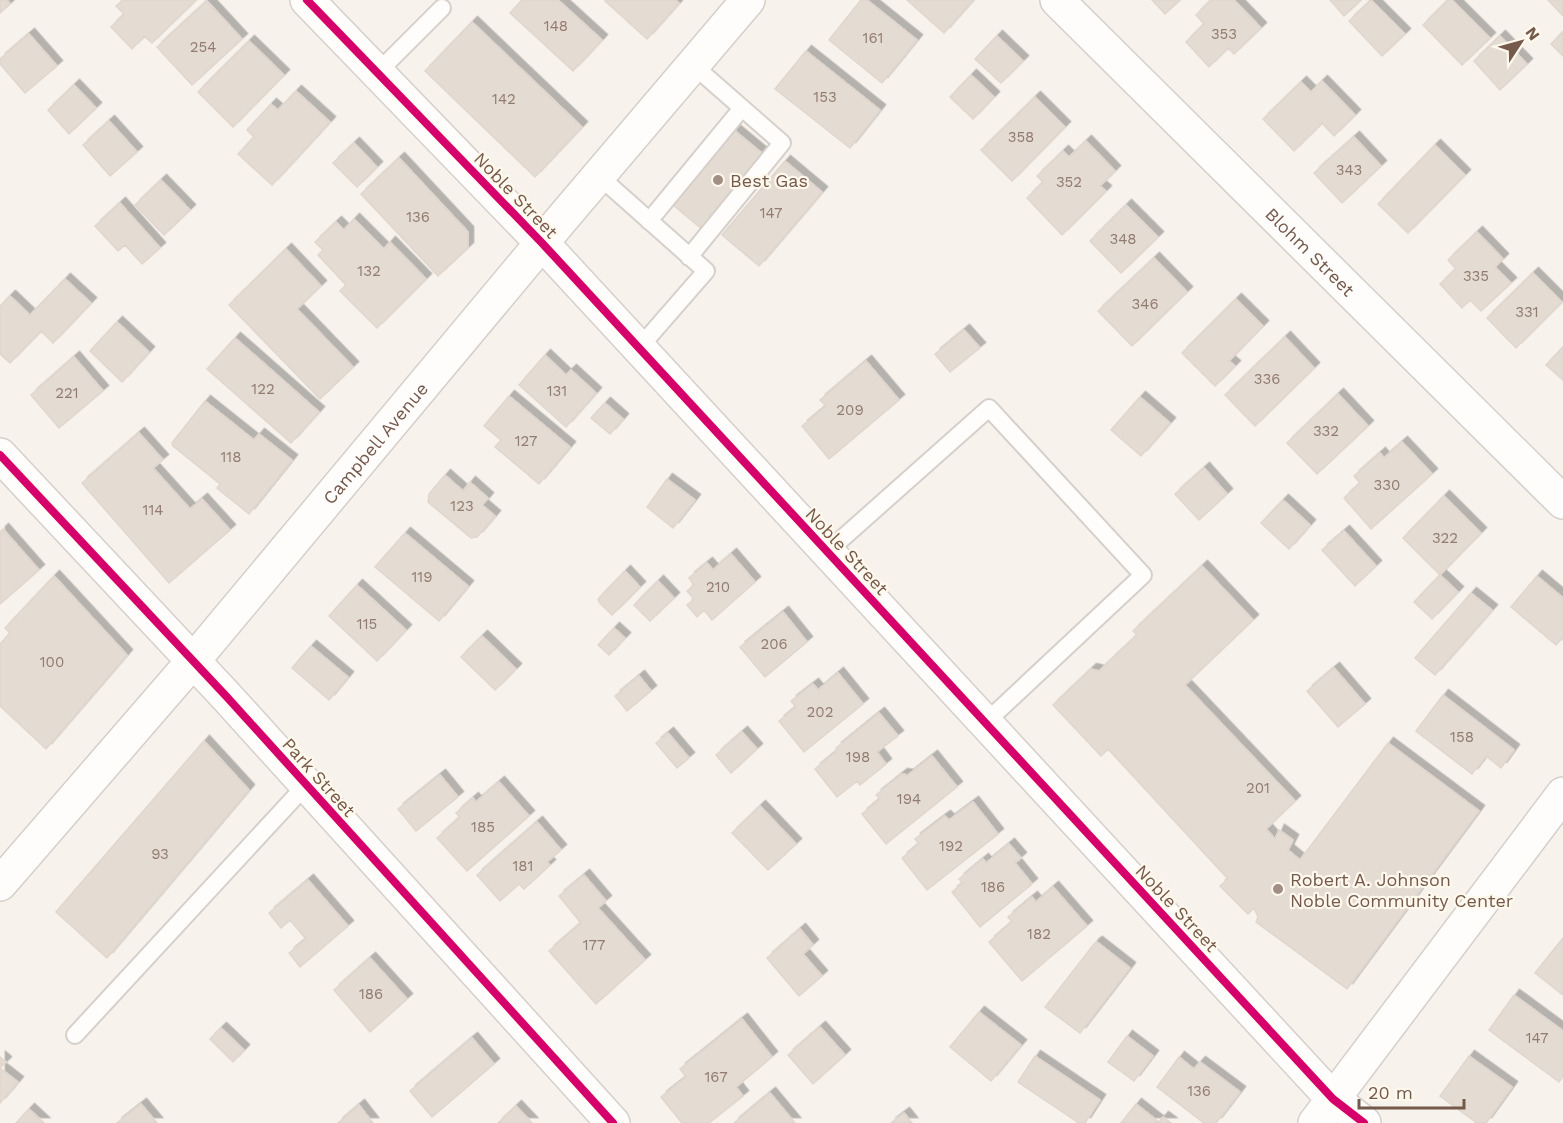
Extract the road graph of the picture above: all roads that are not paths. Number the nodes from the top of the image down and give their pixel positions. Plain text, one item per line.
1 (307, 0) edge
2 (748, 0) edge
3 (1057, 0) edge
4 (442, 8) dead end
5 (693, 65) junction
6 (377, 72) junction
7 (742, 108) junction
8 (599, 176) junction
9 (650, 221) junction
10 (542, 243) junction
11 (689, 256) junction
12 (639, 348) junction
13 (0, 455) edge
14 (1563, 502) edge
15 (827, 552) junction
16 (193, 661) junction
17 (985, 723) junction
18 (306, 785) junction
19 (1563, 795) edge
20 (0, 884) edge
21 (75, 1035) dead end
22 (1324, 1111) edge
23 (613, 1123) edge
24 (1364, 1123) edge

1 - 6 street, Noble Street
2 - 5 street, Campbell Avenue
3 - 14 street, Blohm Street
4 - 6 lane
5 - 7 lane
5 - 8 street, Campbell Avenue
6 - 10 street, Noble Street
7 - 9 lane
7 - 11 lane
8 - 9 lane
8 - 10 street, Campbell Avenue
9 - 11 lane
10 - 12 street, Noble Street
10 - 16 street, Campbell Avenue
11 - 12 lane
12 - 15 street, Noble Street
13 - 16 street, Park Street
15 - 17 street, Noble Street
15 - 17 lane
16 - 18 street, Park Street
16 - 20 street, Campbell Avenue
17 - 22 street, Noble Street
18 - 21 lane
18 - 23 street, Park Street
19 - 22 street
22 - 24 street, Noble Street

